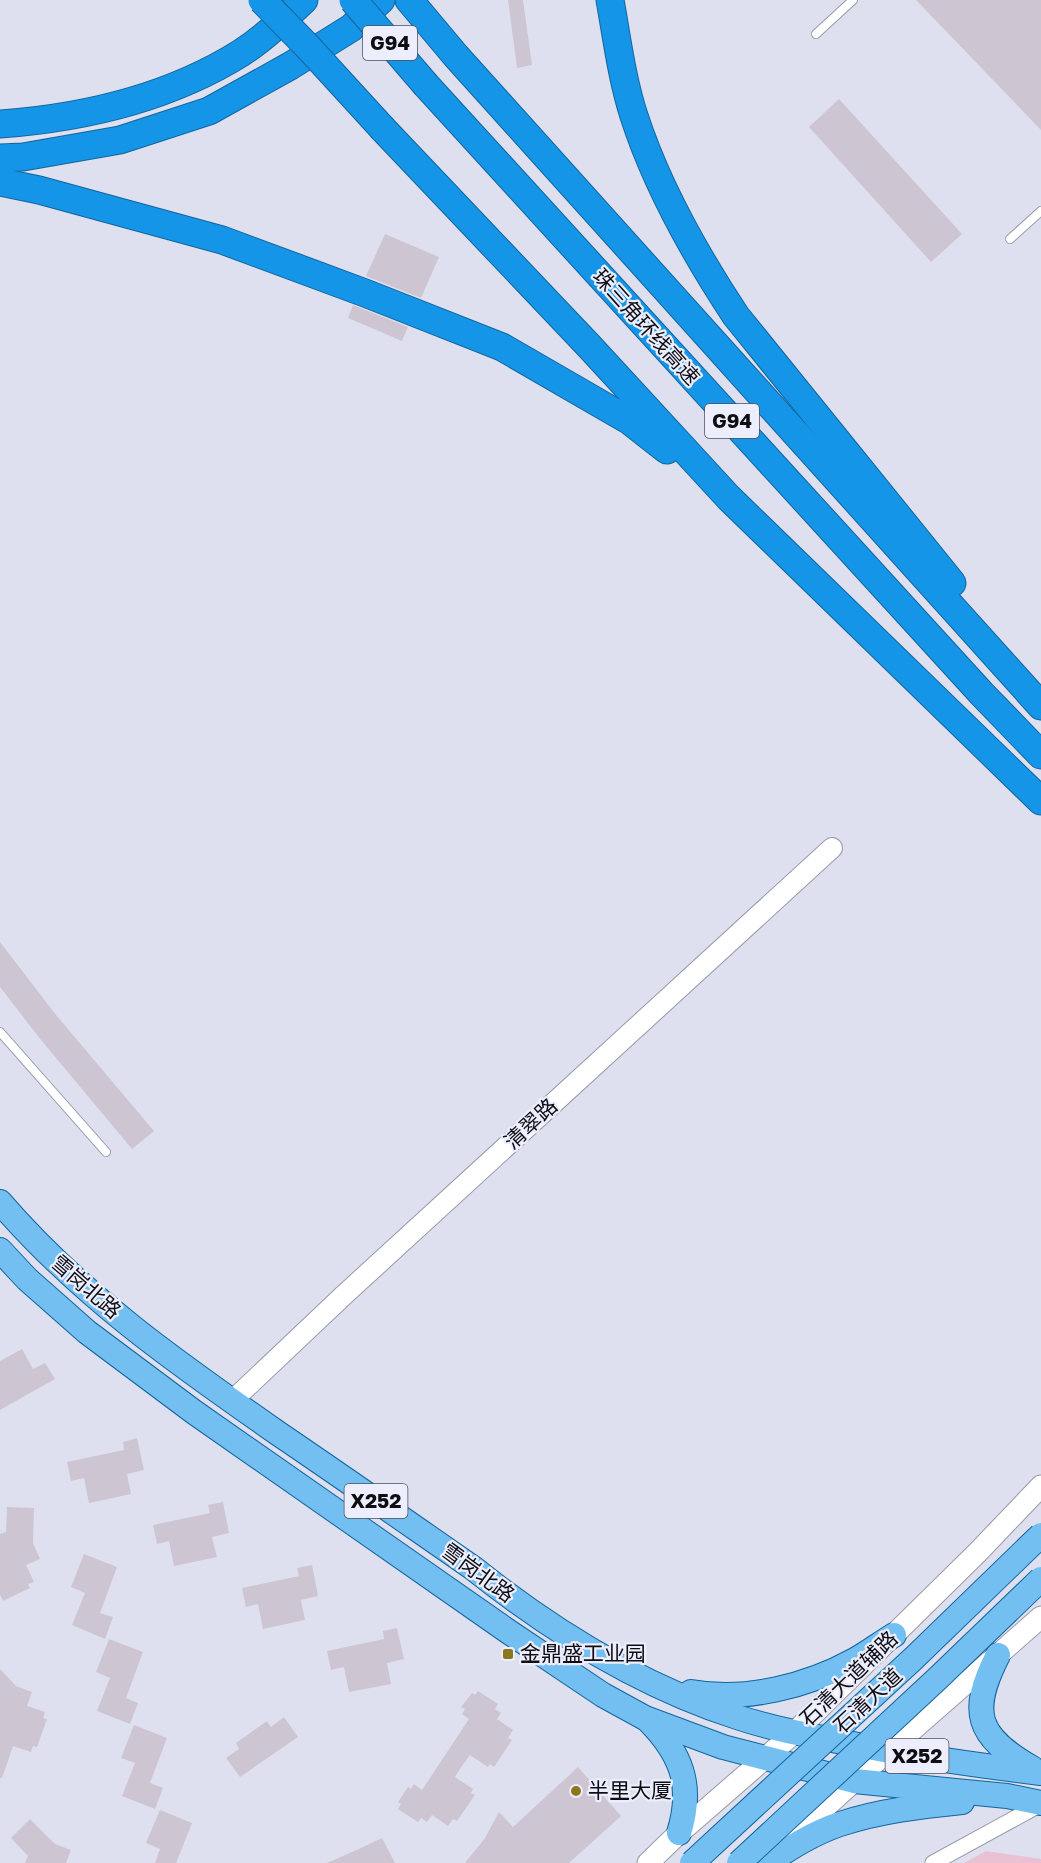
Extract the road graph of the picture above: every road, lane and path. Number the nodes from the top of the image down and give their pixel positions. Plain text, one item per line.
1 (262, 0) edge
2 (304, 0) edge
3 (353, 0) edge
4 (381, 0) edge
5 (409, 0) edge
6 (610, 0) edge
7 (854, 0) edge
8 (816, 34) dead end
9 (0, 124) edge
10 (0, 158) edge
11 (0, 182) edge
12 (1041, 211) edge
13 (1010, 239) dead end
14 (729, 498) junction
15 (1041, 693) edge
16 (1041, 706) edge
17 (1041, 755) edge
18 (1041, 801) edge
19 (832, 848) dead end
20 (0, 1032) edge
21 (106, 1152) dead end
22 (0, 1202) edge
23 (0, 1250) edge
24 (232, 1401) junction
25 (1041, 1486) edge
26 (1041, 1535) edge
27 (1041, 1579) edge
28 (1041, 1617) edge
29 (894, 1635) junction
30 (998, 1655) junction
31 (662, 1687) junction
32 (645, 1718) junction
33 (794, 1733) junction
34 (888, 1751) junction
35 (765, 1759) junction
36 (1040, 1773) edge
37 (854, 1781) junction
38 (1007, 1796) junction
39 (1041, 1803) edge
40 (680, 1833) junction
41 (648, 1863) edge
42 (692, 1863) edge
43 (739, 1863) edge
44 (766, 1863) edge
45 (933, 1863) edge

1 - 14 highway, bridge
2 - 9 highway
3 - 17 highway, 珠三角环线高速 / G94, bridge
4 - 10 highway
5 - 16 highway, 珠三角环线高速 / G94
6 - 15 highway
7 - 8 lane
11 - 14 highway
12 - 13 lane
14 - 18 highway
19 - 24 street, 清翠路
20 - 21 lane
22 - 24 main road, 雪岗北路 / X252
23 - 32 main road, 雪岗北路 / X252
24 - 31 main road, 雪岗北路 / X252
25 - 29 main road, 石清大道辅路
26 - 42 main road, 石清大道, bridge
27 - 43 main road, 石清大道, bridge
28 - 30 main road
29 - 31 main road
29 - 33 main road, 石清大道辅路
30 - 34 main road
30 - 36 main road
31 - 33 main road, 雪岗北路 / X252
32 - 35 main road, 雪岗北路 / X252
32 - 40 main road
33 - 34 main road, 雪岗北路 / X252
33 - 35 main road, 石清大道辅路
34 - 36 main road, 雪岗北路 / X252
34 - 37 main road
35 - 37 main road, 雪岗北路 / X252
35 - 40 main road, 石清大道辅路
37 - 38 main road, 雪岗北路 / X252
37 - 44 main road
38 - 39 main road, 雪岗北路 / X252
38 - 44 main road
39 - 45 street
40 - 41 main road, 石清大道辅路

